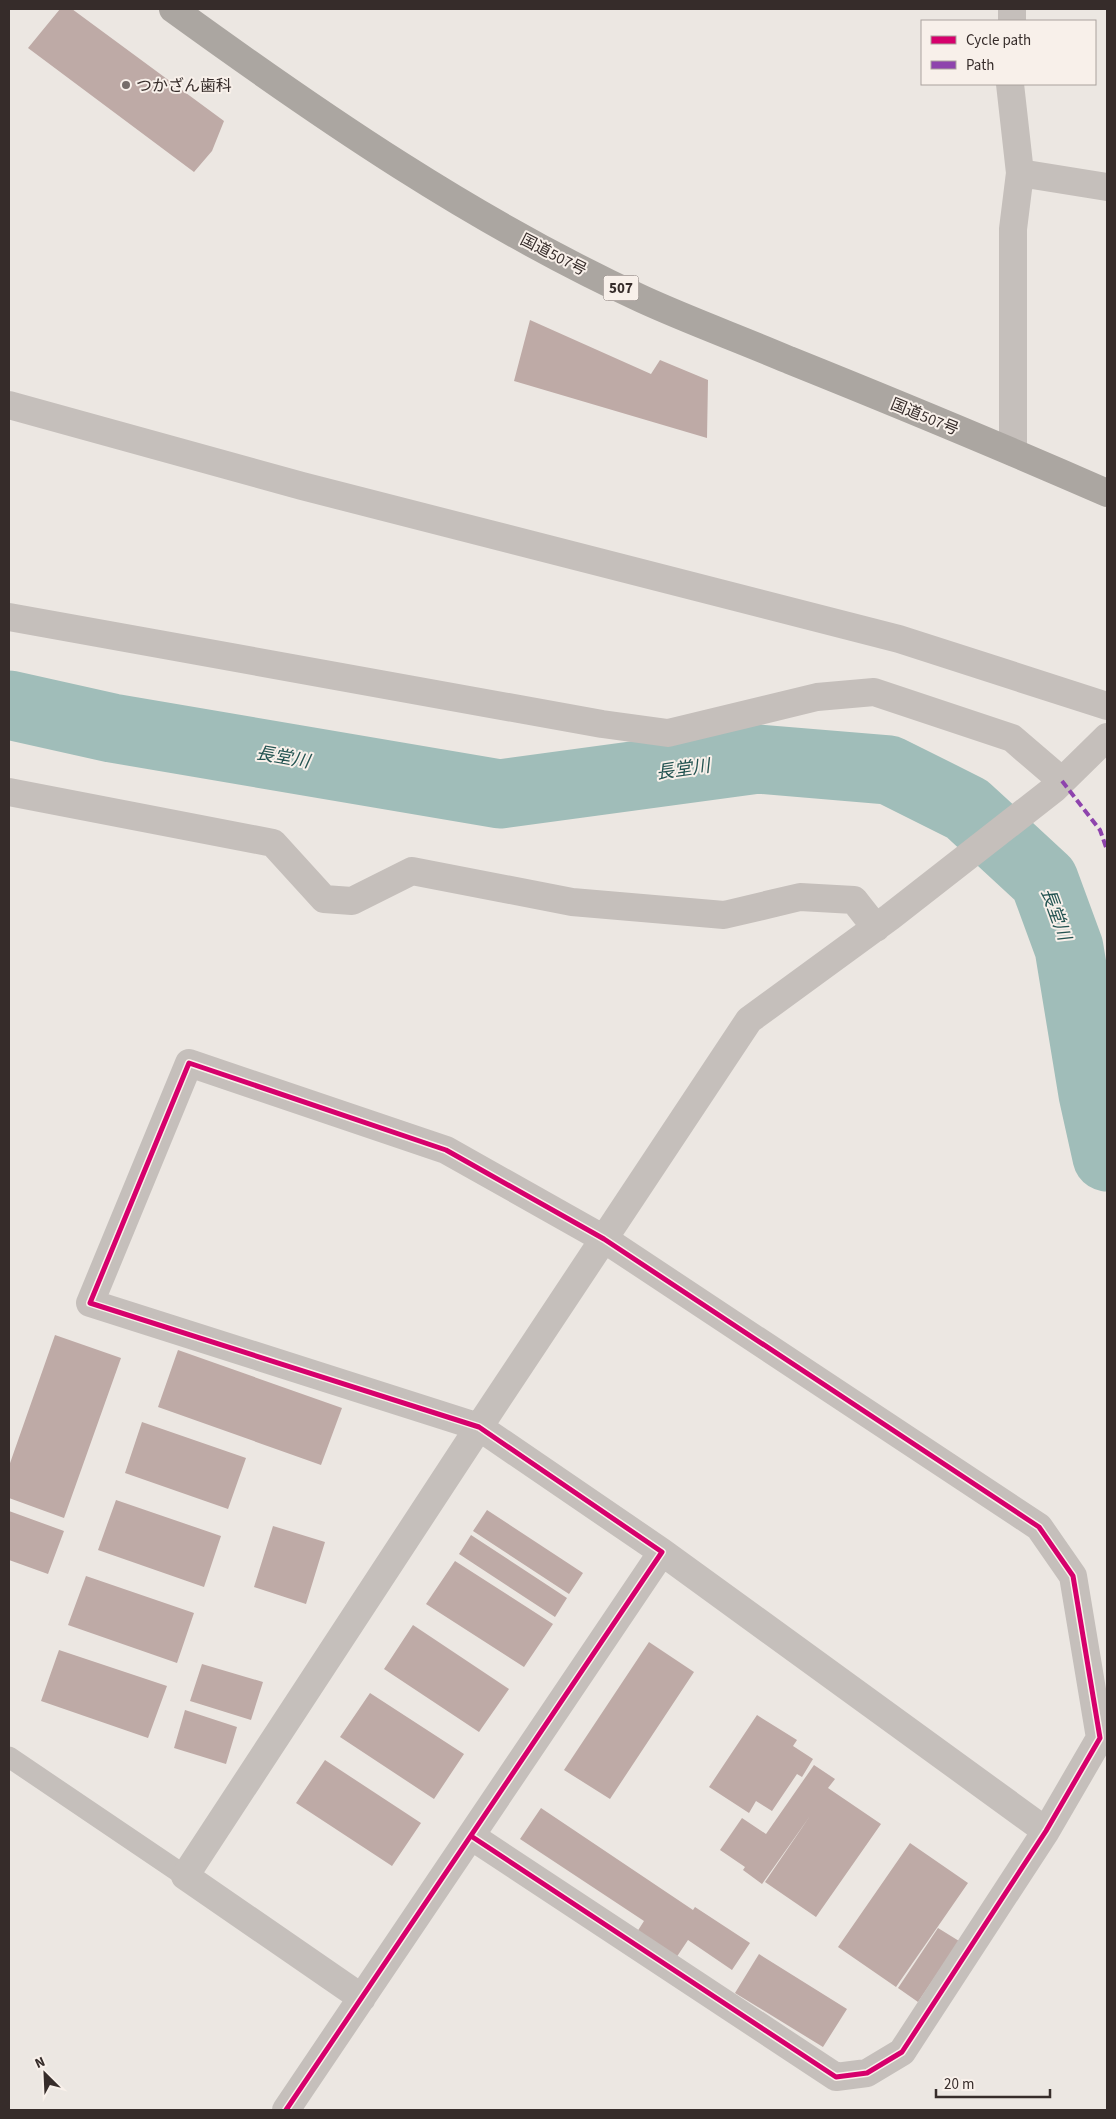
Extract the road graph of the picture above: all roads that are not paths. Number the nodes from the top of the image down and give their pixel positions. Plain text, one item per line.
1 (173, 9) edge
2 (1010, 85) edge
3 (1020, 173) junction
4 (1107, 187) edge
5 (9, 405) edge
6 (1013, 452) junction
7 (1107, 493) edge
8 (9, 617) edge
9 (1107, 706) edge
10 (1107, 737) edge
11 (1058, 785) junction
12 (9, 792) edge
13 (883, 923) junction
14 (604, 1239) junction
15 (479, 1427) junction
16 (662, 1552) junction
17 (9, 1757) edge
18 (1046, 1831) junction
19 (471, 1836) junction
20 (185, 1876) junction
21 (362, 1998) junction
22 (286, 2110) edge

1 - 6 highway, 国道507号 / 507
2 - 3 street
3 - 4 street
3 - 6 street
5 - 9 street
6 - 7 highway, 国道507号 / 507
8 - 11 street
10 - 11 street
11 - 13 street
12 - 13 street
13 - 14 street
14 - 15 street
14 - 15 street
14 - 18 street
15 - 16 street
15 - 20 street
16 - 18 street
16 - 19 street
17 - 20 lane
18 - 19 street
19 - 21 street
20 - 21 street
21 - 22 street

